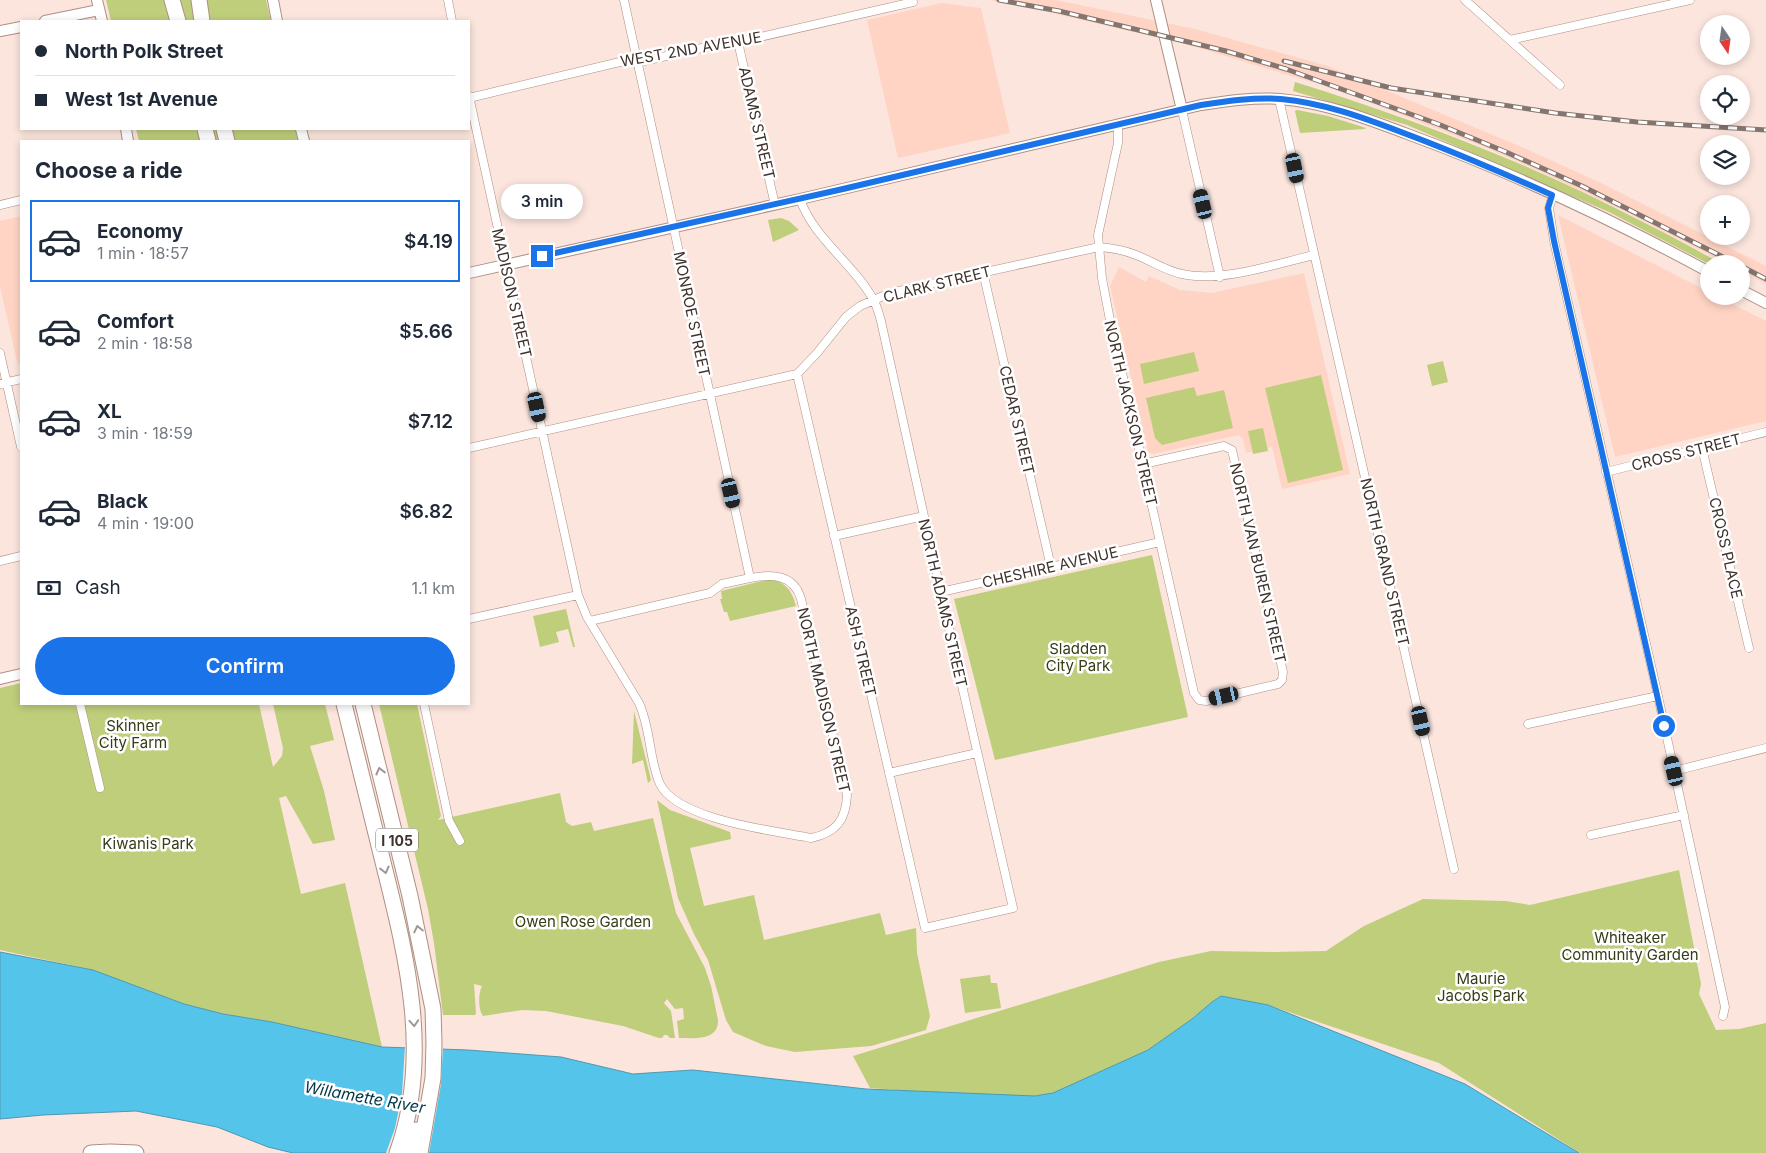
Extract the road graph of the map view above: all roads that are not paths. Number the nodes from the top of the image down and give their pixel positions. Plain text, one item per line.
1 (172, 0) edge
2 (199, 0) edge
3 (273, 0) edge
4 (448, 0) edge
5 (624, 0) edge
6 (1156, 0) edge
7 (1466, 0) edge
8 (1690, 0) edge
9 (912, 2) dead end
10 (98, 5) edge
11 (48, 20) edge
12 (102, 20) edge
13 (178, 20) edge
14 (202, 20) edge
15 (277, 20) edge
16 (452, 20) edge
17 (20, 27) edge
18 (0, 31) edge
19 (1510, 40) junction
20 (738, 42) junction
21 (637, 60) junction
22 (1560, 85) dead end
23 (470, 97) edge
24 (1279, 99) junction
25 (470, 102) edge
26 (1182, 110) junction
27 (1118, 126) junction
28 (1552, 195) junction
29 (800, 199) junction
30 (20, 200) edge
31 (0, 205) edge
32 (775, 205) junction
33 (673, 228) junction
34 (1099, 247) junction
35 (1314, 256) junction
36 (505, 265) junction
37 (1700, 267) edge
38 (983, 272) junction
39 (470, 273) edge
40 (1220, 277) junction
41 (1750, 295) edge
42 (873, 300) junction
43 (1766, 303) edge
44 (0, 353) edge
45 (796, 374) junction
46 (20, 379) edge
47 (3, 383) edge
48 (710, 394) junction
49 (542, 431) junction
50 (1766, 432) edge
51 (20, 443) edge
52 (470, 448) edge
53 (1702, 448) junction
54 (1143, 464) junction
55 (1606, 472) junction
56 (924, 516) junction
57 (834, 536) junction
58 (1160, 542) junction
59 (20, 556) edge
60 (0, 561) edge
61 (1051, 567) junction
62 (750, 578) junction
63 (941, 592) junction
64 (578, 595) junction
65 (470, 619) edge
66 (590, 621) junction
67 (1749, 648) dead end
68 (20, 674) edge
69 (0, 679) edge
70 (1658, 696) junction
71 (1197, 699) joint
72 (80, 705) edge
73 (344, 705) edge
74 (363, 705) edge
75 (424, 705) edge
76 (1528, 724) dead end
77 (1766, 748) edge
78 (977, 753) junction
79 (1674, 771) junction
80 (889, 773) junction
81 (100, 788) dead end
82 (1684, 815) junction
83 (1591, 835) dead end
84 (460, 841) dead end
85 (1454, 870) dead end
86 (925, 928) joint
87 (426, 977) junction
88 (1723, 1016) dead end
89 (90, 1153) edge
90 (136, 1153) edge
91 (397, 1153) edge
92 (409, 1153) edge
93 (420, 1153) edge

1 - 13 highway
2 - 14 highway
3 - 15 street
4 - 16 street
5 - 21 street, MONROE STREET
6 - 26 street
7 - 19 street
8 - 19 street
9 - 20 street, WEST 2ND AVENUE
10 - 11 street
10 - 12 street
17 - 18 street
19 - 22 street
20 - 21 street, WEST 2ND AVENUE
20 - 32 street, ADAMS STREET
21 - 23 street, WEST 2ND AVENUE
21 - 33 street, MONROE STREET
24 - 26 street
24 - 28 street
24 - 35 street, NORTH GRAND STREET
25 - 36 street, MADISON STREET
26 - 27 street
26 - 40 street
27 - 29 street
27 - 34 street, NORTH JACKSON STREET
28 - 37 street
28 - 55 street
29 - 32 street
29 - 42 street
30 - 31 street
32 - 33 street
33 - 36 street
33 - 48 street, MONROE STREET
34 - 38 street, CLARK STREET
34 - 40 street, CLARK STREET
34 - 54 street, NORTH JACKSON STREET
35 - 40 street, CLARK STREET
35 - 85 street, NORTH GRAND STREET
36 - 39 street
36 - 49 street, MADISON STREET
38 - 42 street, CLARK STREET
38 - 61 street, CEDAR STREET
41 - 43 street
42 - 45 street, CLARK STREET
42 - 56 street, NORTH ADAMS STREET
44 - 47 street
45 - 48 street
45 - 57 street, ASH STREET
46 - 47 street
47 - 51 street
48 - 49 street
48 - 62 street, MONROE STREET
49 - 52 street
49 - 64 street, NORTH MADISON STREET
50 - 53 street, CROSS STREET
53 - 55 street, CROSS STREET
53 - 67 street, CROSS PLACE
54 - 58 street, NORTH JACKSON STREET
54 - 71 street, NORTH VAN BUREN STREET
55 - 70 street
56 - 57 street
56 - 63 street, NORTH ADAMS STREET
57 - 80 street, ASH STREET
58 - 61 street, CHESHIRE AVENUE
58 - 71 street, NORTH JACKSON STREET
59 - 60 street
61 - 63 street, CHESHIRE AVENUE
62 - 66 street
62 - 66 street, NORTH MADISON STREET
63 - 78 street, NORTH ADAMS STREET
64 - 65 street
64 - 66 street, NORTH MADISON STREET
68 - 69 street
70 - 76 street
70 - 79 street
72 - 81 street
73 -> 91 highway, I 105
87 -> 74 highway, I 105
75 - 84 street
77 - 79 street
78 - 80 street
78 - 86 street, NORTH ADAMS STREET
79 - 82 street
80 - 86 street, ASH STREET
82 - 83 street
82 - 88 street
87 - 92 highway, I 105
87 - 93 highway
89 - 90 highway

